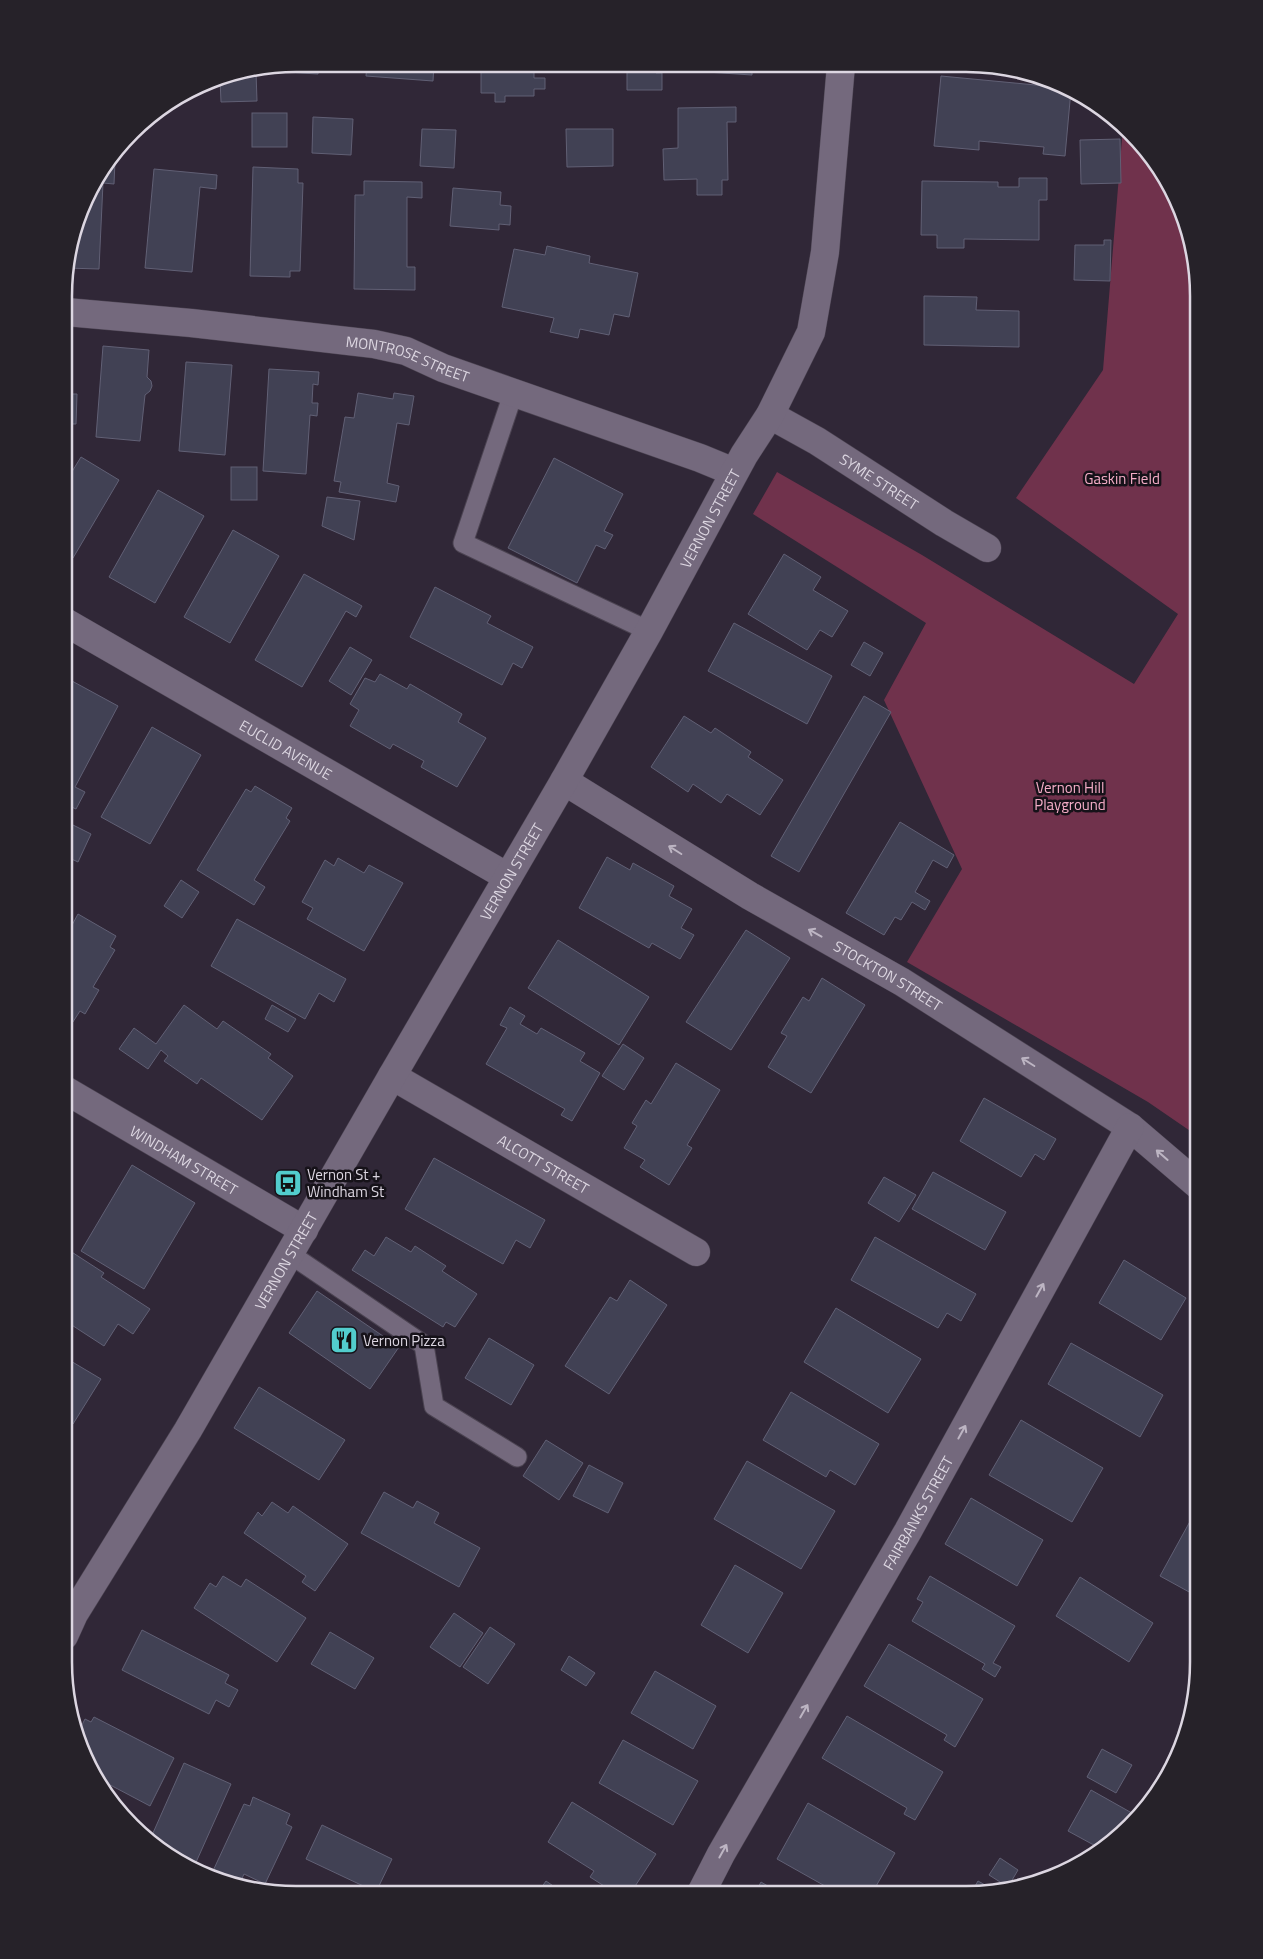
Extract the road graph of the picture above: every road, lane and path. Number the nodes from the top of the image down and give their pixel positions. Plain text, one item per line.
1 (840, 72) edge
2 (72, 313) edge
3 (514, 392) junction
4 (770, 415) junction
5 (734, 472) junction
6 (987, 548) dead end
7 (72, 626) edge
8 (649, 631) junction
9 (564, 781) junction
10 (508, 877) junction
11 (392, 1076) junction
12 (72, 1095) edge
13 (1130, 1127) junction
14 (1190, 1178) edge
15 (304, 1230) junction
16 (696, 1252) dead end
17 (290, 1254) junction
18 (518, 1457) dead end
19 (72, 1612) edge
20 (704, 1887) edge

1 - 4 street, VERNON STREET
2 - 3 street, MONTROSE STREET
3 - 5 street, MONTROSE STREET
3 - 8 lane
4 - 5 street, VERNON STREET
4 - 6 street, SYME STREET
5 - 8 street, VERNON STREET
7 - 10 street, EUCLID AVENUE
8 - 9 street, VERNON STREET
9 - 10 street, VERNON STREET
13 -> 9 street, STOCKTON STREET
10 - 11 street, VERNON STREET
11 - 15 street, VERNON STREET
11 - 16 street, ALCOTT STREET
12 - 15 street, WINDHAM STREET
14 -> 13 street, STOCKTON STREET
20 -> 13 street, FAIRBANKS STREET
15 - 17 street, VERNON STREET
17 - 18 lane
17 - 19 street, VERNON STREET

